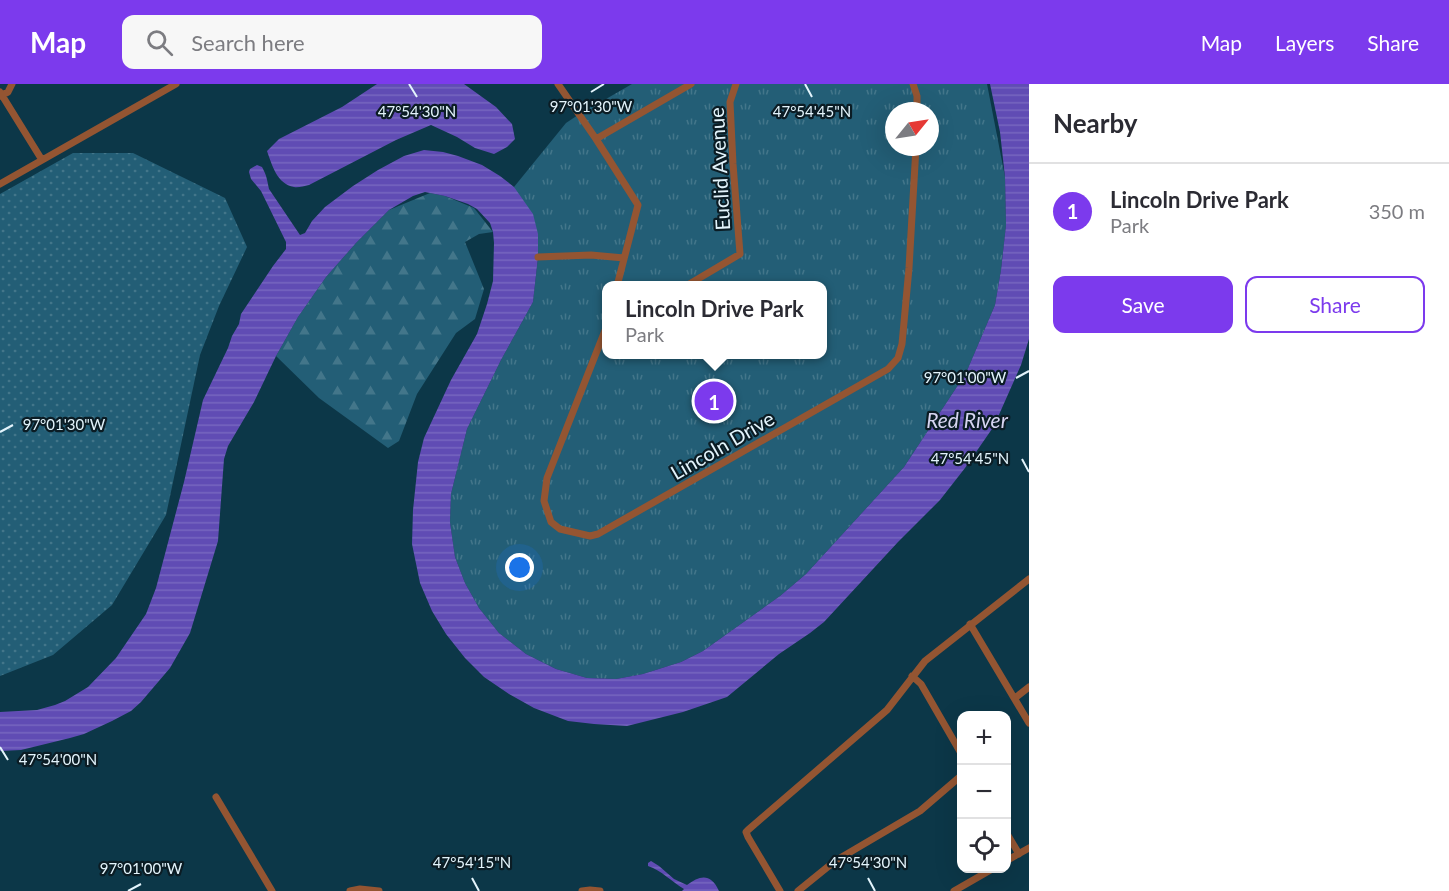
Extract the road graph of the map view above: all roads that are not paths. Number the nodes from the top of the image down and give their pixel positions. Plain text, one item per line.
1 (12, 84) edge
2 (176, 84) edge
3 (558, 84) edge
4 (691, 84) edge
5 (736, 84) edge
6 (913, 84) edge
7 (1, 95) edge
8 (917, 102) edge
9 (596, 139) junction
10 (915, 156) edge
11 (42, 160) junction
12 (0, 184) edge
13 (538, 257) dead end
14 (624, 258) junction
15 (618, 281) edge
16 (693, 281) edge
17 (602, 338) edge
18 (1029, 579) edge
19 (970, 624) junction
20 (912, 676) junction
21 (1029, 687) edge
22 (1015, 698) junction
23 (1029, 723) edge
24 (957, 746) edge
25 (957, 779) edge
26 (216, 797) dead end
27 (1011, 840) edge
28 (1029, 848) edge
29 (1020, 854) junction
30 (1011, 858) edge
31 (985, 873) edge
32 (586, 890) edge
33 (272, 891) edge
34 (350, 891) edge
35 (379, 891) edge
36 (600, 891) edge
37 (780, 891) edge
38 (798, 891) edge
39 (954, 891) edge

1 - 7 street
2 - 11 street
3 - 9 street
4 - 9 street
5 - 16 street, Euclid Avenue
6 - 8 street
7 - 11 street
9 - 14 street
10 - 17 street, Lincoln Drive
11 - 12 street
13 - 14 street
14 - 15 street
18 - 19 street
19 - 20 street
19 - 22 street
20 - 24 street
20 - 37 street
21 - 22 street
22 - 23 street
25 - 38 street
26 - 33 street
27 - 29 street
28 - 29 street
29 - 30 street
31 - 39 street
32 - 36 street
34 - 35 street

